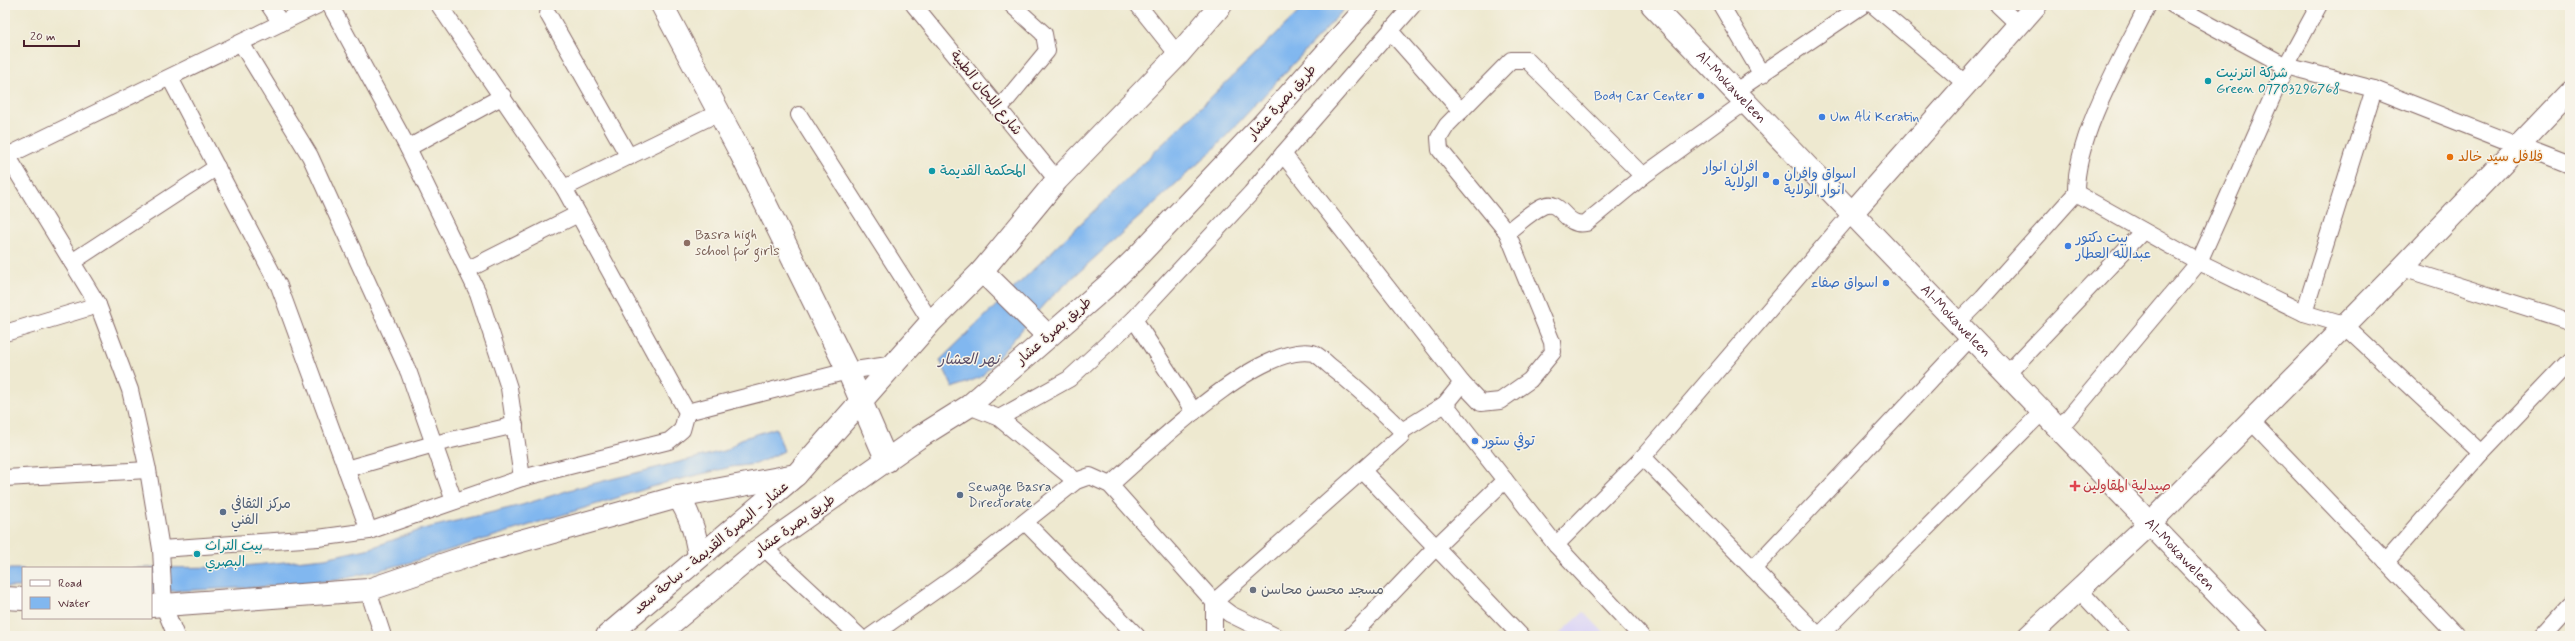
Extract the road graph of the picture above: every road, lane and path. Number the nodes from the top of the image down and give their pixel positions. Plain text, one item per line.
1 (269, 5) edge
2 (318, 5) edge
3 (330, 5) edge
4 (439, 5) edge
5 (662, 5) edge
6 (914, 5) edge
7 (1012, 5) edge
8 (1138, 5) edge
9 (1369, 5) edge
10 (1413, 5) edge
11 (1652, 5) edge
12 (1721, 5) edge
13 (1863, 5) edge
14 (1873, 5) edge
15 (1998, 5) edge
16 (2036, 5) edge
17 (2148, 5) edge
18 (2173, 5) edge
19 (2319, 5) edge
20 (1215, 7) edge
21 (548, 14) dead end
22 (282, 23) junction
23 (2019, 25) junction
24 (1391, 32) junction
25 (241, 43) junction
26 (1178, 54) junction
27 (2286, 66) junction
28 (1762, 75) junction
29 (170, 78) junction
30 (1966, 84) junction
31 (2374, 89) junction
32 (2570, 92) edge
33 (503, 96) junction
34 (1740, 97) junction
35 (999, 109) junction
36 (1461, 111) junction
37 (718, 114) junction
38 (799, 115) dead end
39 (2520, 146) junction
40 (408, 148) junction
41 (1283, 154) junction
42 (6, 155) edge
43 (629, 157) junction
44 (2570, 166) edge
45 (217, 167) junction
46 (1643, 176) junction
47 (1057, 180) junction
48 (564, 188) junction
49 (2076, 193) junction
50 (1852, 213) junction
51 (578, 214) junction
52 (2143, 231) junction
53 (1506, 232) junction
54 (72, 262) junction
55 (2199, 262) junction
56 (2402, 268) junction
57 (467, 270) junction
58 (988, 277) junction
59 (98, 305) junction
60 (2304, 313) junction
61 (1134, 319) junction
62 (2570, 320) edge
63 (931, 322) junction
64 (2344, 325) junction
65 (1964, 330) junction
66 (1043, 331) junction
67 (5, 333) edge
68 (2570, 360) edge
69 (895, 364) junction
70 (848, 370) junction
71 (2007, 374) junction
72 (1462, 383) junction
73 (860, 402) junction
74 (1445, 404) junction
75 (969, 406) junction
76 (2043, 411) junction
77 (687, 412) junction
78 (1194, 412) junction
79 (999, 418) junction
80 (2251, 421) junction
81 (515, 425) junction
82 (2059, 429) junction
83 (1402, 432) junction
84 (434, 444) junction
85 (2481, 453) junction
86 (1643, 457) junction
87 (887, 461) junction
88 (346, 469) junction
89 (148, 470) junction
90 (1362, 470) junction
91 (796, 475) junction
92 (5, 478) edge
93 (522, 478) junction
94 (1505, 480) junction
95 (1076, 481) junction
96 (1110, 485) junction
97 (678, 497) junction
98 (454, 501) junction
99 (1025, 522) junction
100 (2150, 523) junction
101 (369, 531) junction
102 (1556, 544) junction
103 (762, 546) junction
104 (1436, 547) junction
105 (161, 553) junction
106 (699, 556) junction
107 (2386, 562) junction
108 (1752, 569) junction
109 (368, 590) junction
110 (2079, 590) junction
111 (5, 598) edge
112 (22, 599) edge
113 (1214, 602) junction
114 (160, 604) edge
115 (2570, 606) edge
116 (2250, 633) edge
117 (176, 636) edge
118 (379, 636) edge
119 (607, 636) edge
120 (656, 636) edge
121 (859, 636) edge
122 (871, 636) edge
123 (1137, 636) edge
124 (1214, 636) edge
125 (1275, 636) edge
126 (1351, 636) edge
127 (1521, 636) edge
128 (1641, 636) edge
129 (1819, 636) edge
130 (2030, 636) edge
131 (2122, 636) edge
132 (2457, 636) edge
133 (2543, 636) edge

1 - 22 street
2 - 22 street
3 - 40 street
4 - 33 street
5 - 37 street
6 - 35 street, شارع اللجان الطبية
7 - 35 street
8 - 26 street
9 - 66 street, طريق بصرة عشار
10 - 24 street
11 - 34 street, Al-Mokaweleen
12 - 28 street
13 - 28 street
14 - 30 street
15 - 23 street
16 - 23 street
17 - 49 street
18 - 27 street
19 - 27 street
20 - 26 street, عشار - البصرة القديمة - ساحة سعد
21 - 43 street
22 - 25 street
23 - 30 street
24 - 36 street
24 - 41 street
25 - 29 street
25 - 84 street
26 - 47 street, عشار - البصرة القديمة - ساحة سعد
27 - 31 street
27 - 55 street
28 - 34 street
29 - 42 street
29 - 45 street
30 - 50 street
31 - 39 street
31 - 60 street
32 - 39 street
33 - 40 street
33 - 48 street
34 - 46 street
34 - 50 street, Al-Mokaweleen
35 - 47 street, شارع اللجان الطبية
36 - 46 street
36 - 53 street
37 - 43 street
37 - 70 street
38 - 63 street
39 - 44 street
39 - 56 street
40 - 57 street
41 - 61 street
41 - 72 street
42 - 54 street
43 - 48 street
45 - 54 street
45 - 88 street
46 - 53 street
47 - 58 street, عشار - البصرة القديمة - ساحة سعد
48 - 51 street
49 - 52 street
49 - 65 street
50 - 65 street, Al-Mokaweleen
50 - 86 street
51 - 57 street
51 - 77 street
52 - 55 street
52 - 71 street
53 - 72 street
54 - 59 street
55 - 60 street
55 - 82 street
56 - 62 street
56 - 64 street
57 - 81 street
58 - 63 street, عشار - البصرة القديمة - ساحة سعد
58 - 66 street
59 - 67 street
59 - 89 street
60 - 64 street
61 - 78 street
61 - 79 street
63 - 69 street, عشار - البصرة القديمة - ساحة سعد
64 - 80 street
64 - 85 street
65 - 71 street, Al-Mokaweleen
65 - 108 street
66 - 75 street, طريق بصرة عشار
68 - 85 street
69 - 70 street
69 - 73 street, عشار - البصرة القديمة - ساحة سعد
70 - 73 street
70 - 77 street
71 - 76 street, Al-Mokaweleen
72 - 74 street
73 - 87 street
73 - 91 street, عشار - البصرة القديمة - ساحة سعد
74 - 83 street
74 - 94 street
75 - 79 street
75 - 87 street, طريق بصرة عشار
76 - 82 street, Al-Mokaweleen
76 - 129 street
77 - 93 street
78 - 83 street
78 - 96 street
79 - 95 street
80 - 100 street
80 - 107 street
81 - 84 street
81 - 93 street
82 - 100 street, Al-Mokaweleen
83 - 90 street
84 - 88 street
84 - 98 street
85 - 107 street
86 - 102 street
86 - 108 street
87 - 103 street, طريق بصرة عشار
88 - 101 street
89 - 92 street
89 - 105 street
90 - 104 street
90 - 113 street
91 - 97 street
91 - 106 street, عشار - البصرة القديمة - ساحة سعد
93 - 98 street
94 - 102 street
94 - 104 street
95 - 96 street
95 - 99 street
96 - 113 street
97 - 106 street
97 - 109 street
98 - 101 street
99 - 122 street
99 - 123 street
100 - 110 street
100 - 116 street, Al-Mokaweleen
101 - 105 street
102 - 128 street
103 - 120 street, طريق بصرة عشار
103 - 121 street
104 - 126 street
104 - 127 street
105 - 114 street
106 - 119 street, عشار - البصرة القديمة - ساحة سعد
107 - 132 street
108 - 129 street
109 - 114 street
109 - 118 street
110 - 130 street
110 - 131 street
111 - 112 street
113 - 124 street
113 - 125 street
114 - 117 street
115 - 133 street

